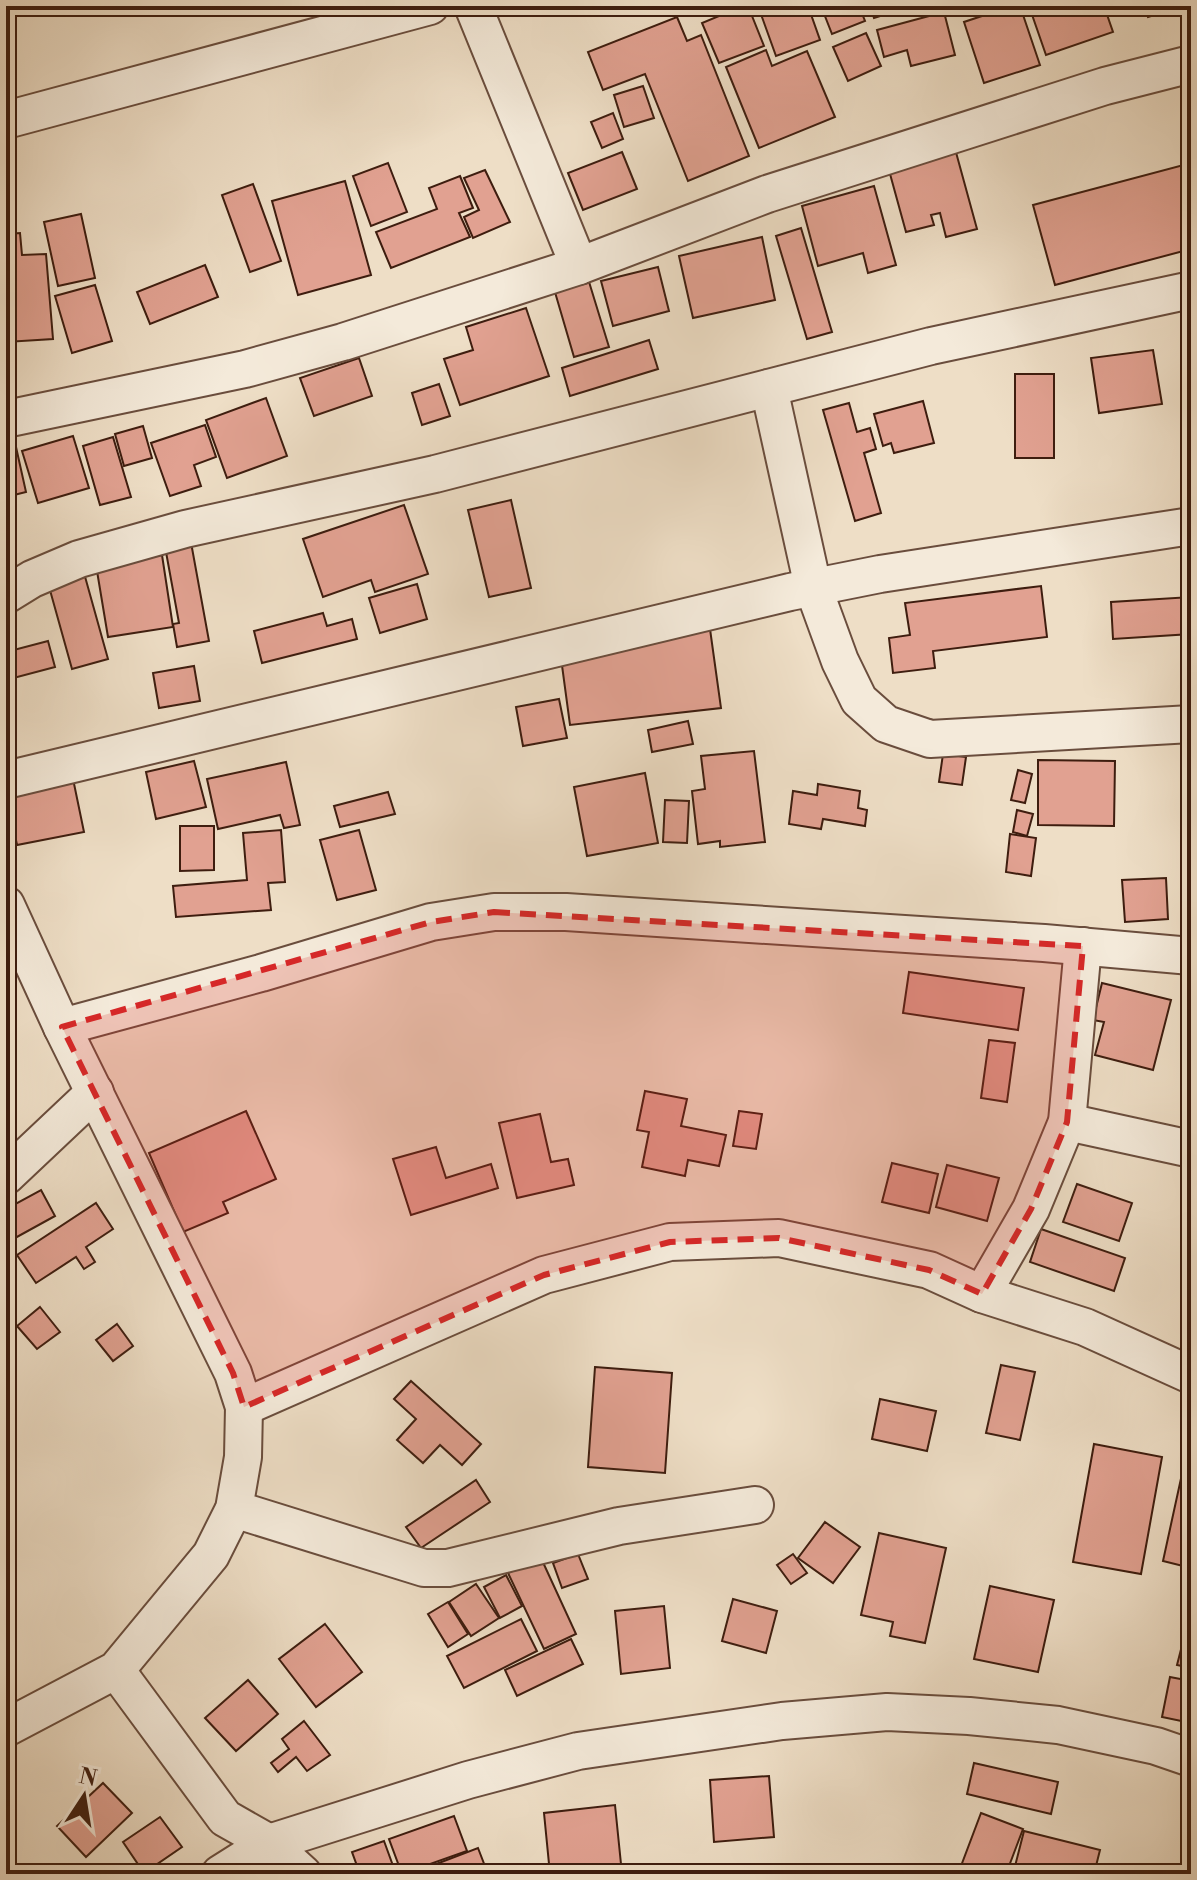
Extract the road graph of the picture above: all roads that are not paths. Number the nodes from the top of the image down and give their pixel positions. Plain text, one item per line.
1 (430, 6) edge
2 (473, 6) edge
3 (1191, 64) edge
4 (6, 120) edge
5 (579, 266) junction
6 (1191, 290) edge
7 (769, 388) junction
8 (6, 419) edge
9 (1191, 526) edge
10 (813, 587) junction
11 (6, 595) edge
12 (1191, 724) edge
13 (6, 780) edge
14 (6, 905) edge
15 (1083, 946) junction
16 (1191, 956) edge
17 (62, 1027) junction
18 (95, 1092) junction
19 (1067, 1122) junction
20 (1191, 1149) edge
21 (6, 1176) edge
22 (982, 1294) junction
23 (1191, 1375) edge
24 (244, 1407) junction
25 (755, 1505) dead end
26 (234, 1509) junction
27 (116, 1670) junction
28 (6, 1728) edge
29 (1191, 1758) edge
30 (269, 1843) junction
31 (220, 1874) edge
32 (303, 1874) edge

1 - 4 street
2 - 5 street
3 - 5 street
5 - 8 street
6 - 7 street
7 - 10 street
7 - 11 street
9 - 10 street
10 - 12 street
10 - 13 street
14 - 17 street
15 - 16 street
15 - 17 street
15 - 19 street
17 - 18 street
18 - 21 street
18 - 24 street
19 - 20 street
19 - 22 street
22 - 23 street
22 - 24 street
24 - 26 street
25 - 26 street
26 - 27 street
27 - 28 street
27 - 30 street
29 - 30 street
30 - 31 street
30 - 32 street

